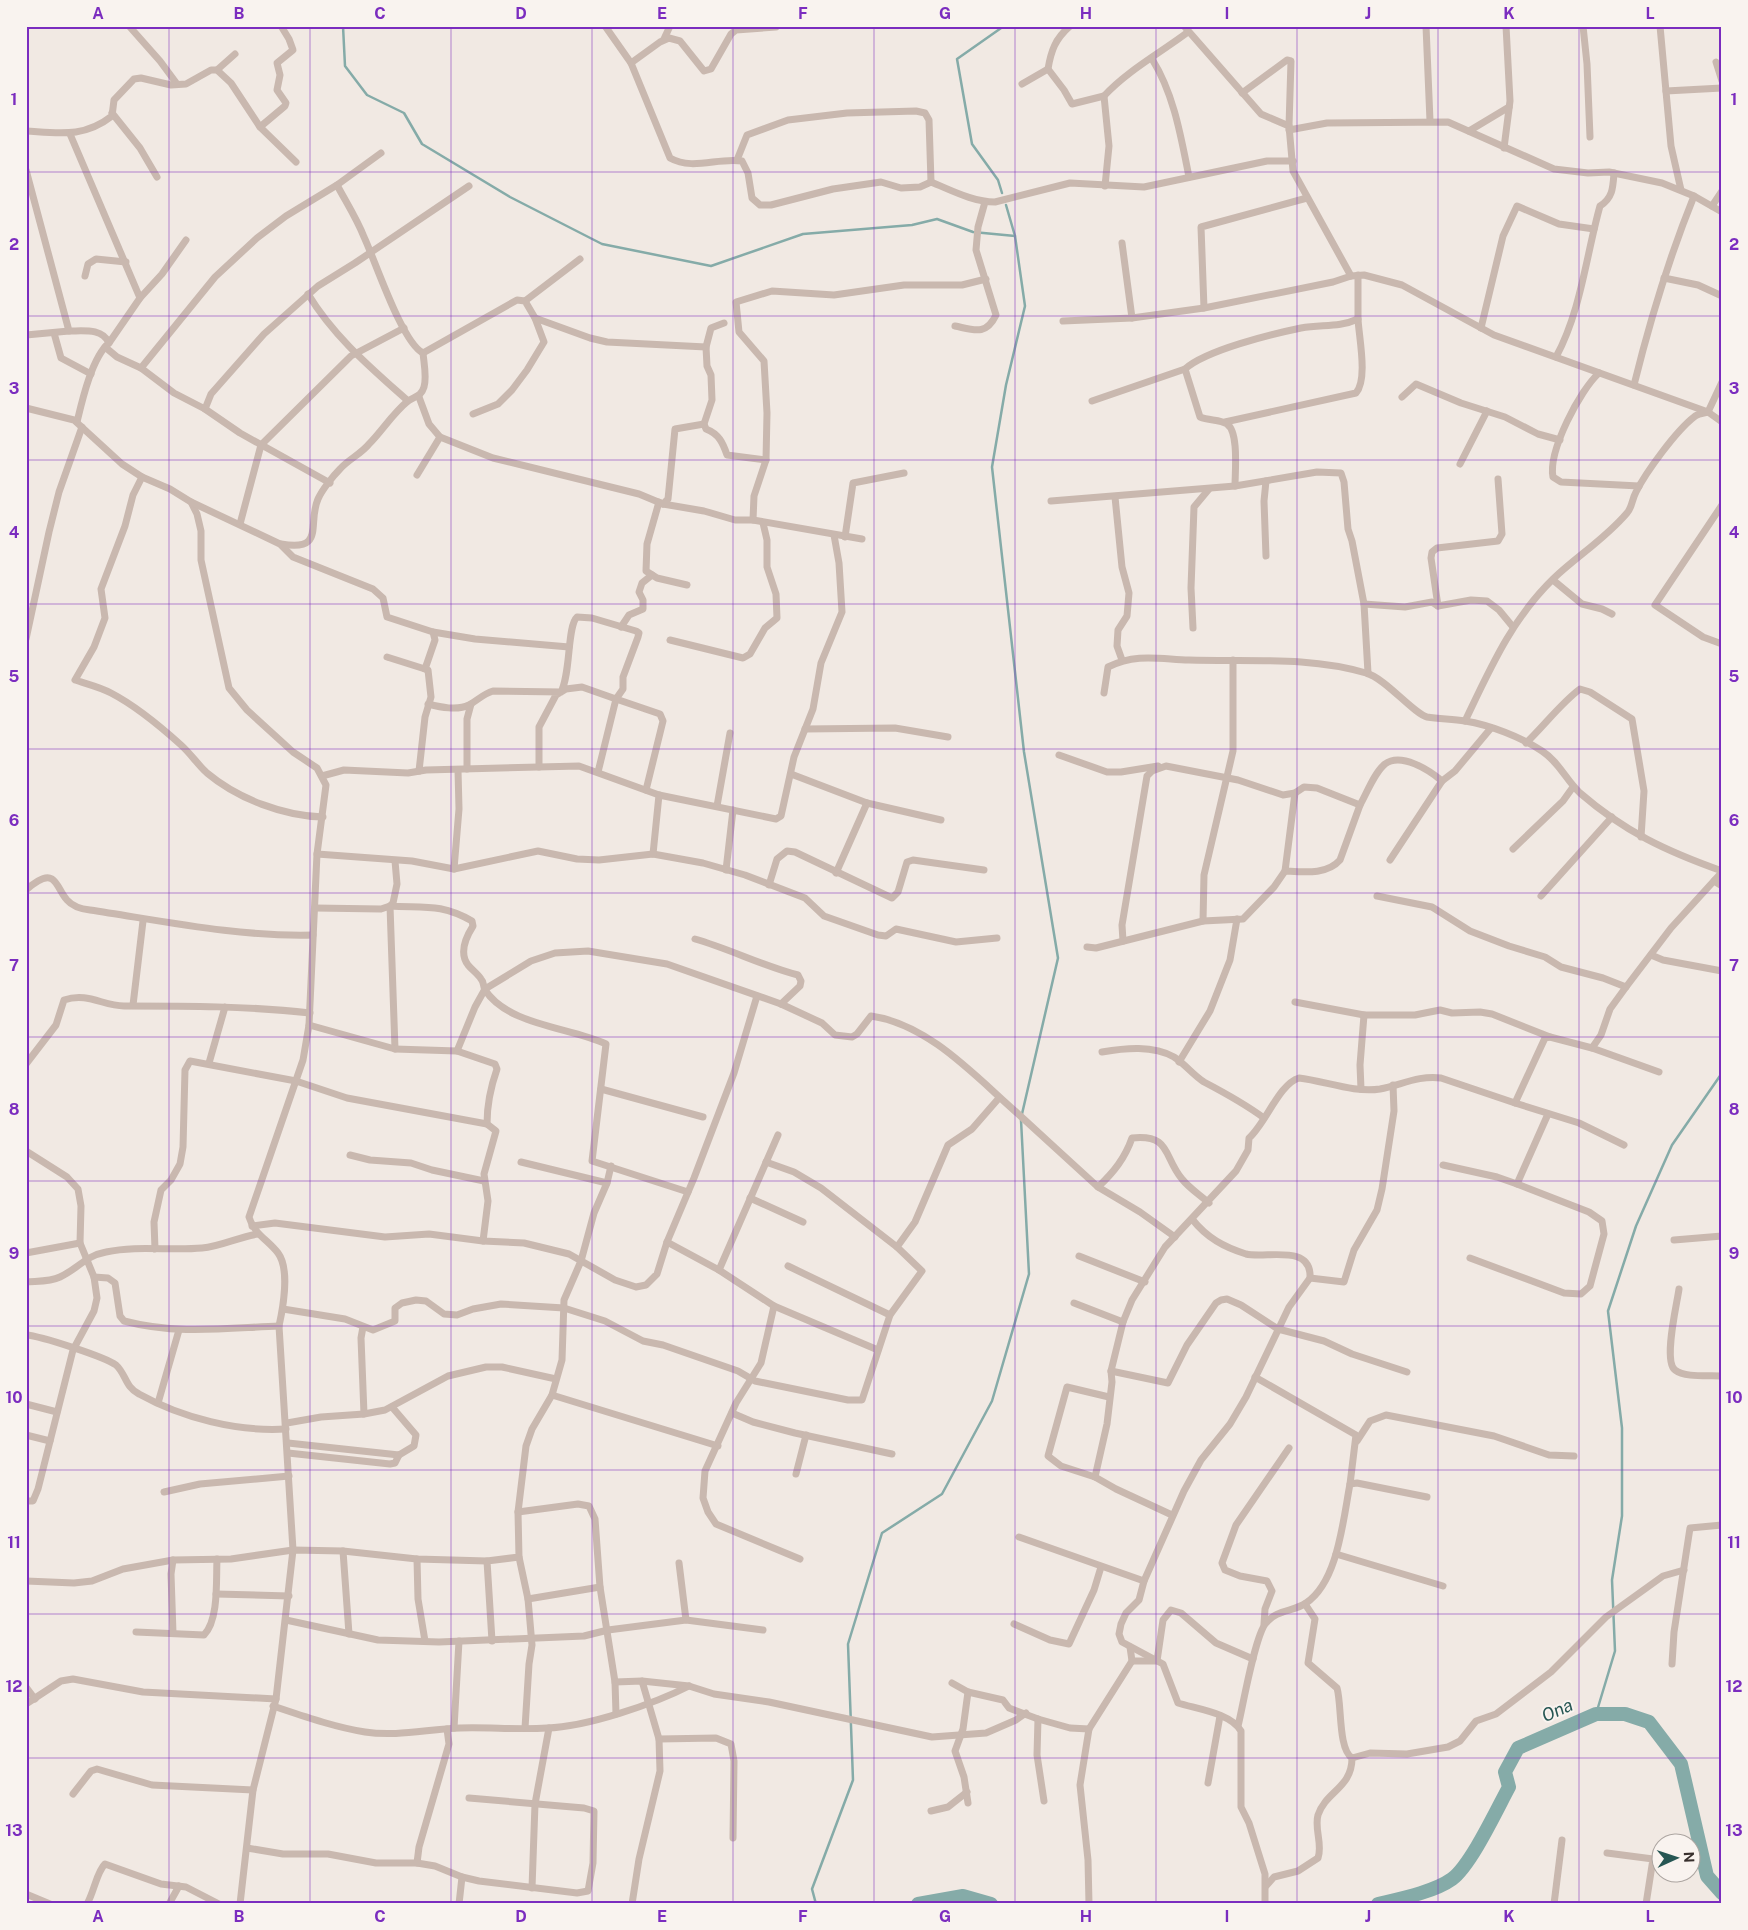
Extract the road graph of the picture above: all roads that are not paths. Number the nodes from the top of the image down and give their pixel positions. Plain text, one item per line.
1 (129, 26) edge
2 (281, 26) edge
3 (605, 26) edge
4 (670, 26) edge
5 (1070, 26) edge
6 (1426, 26) edge
7 (1506, 26) edge
8 (1582, 26) edge
9 (1660, 26) edge
10 (776, 28) dead end
11 (1186, 29) edge
12 (664, 39) junction
13 (235, 54) dead end
14 (1152, 59) junction
15 (1716, 62) dead end
16 (631, 63) junction
17 (1048, 69) junction
18 (218, 70) junction
19 (1722, 81) edge
20 (177, 84) junction
21 (1022, 84) dead end
22 (1722, 88) edge
23 (1666, 91) junction
24 (1242, 93) junction
25 (1104, 96) junction
26 (1509, 107) junction
27 (112, 113) junction
28 (1430, 122) junction
29 (260, 127) junction
30 (1289, 128) junction
31 (26, 131) edge
32 (1469, 131) junction
33 (70, 134) junction
34 (1590, 137) dead end
35 (1504, 148) junction
36 (381, 153) dead end
37 (737, 160) junction
38 (1293, 160) junction
39 (296, 162) dead end
40 (26, 170) edge
41 (1614, 173) junction
42 (1189, 177) junction
43 (157, 178) dead end
44 (931, 182) junction
45 (337, 185) junction
46 (469, 186) dead end
47 (1105, 186) junction
48 (1681, 190) junction
49 (1722, 191) edge
50 (1694, 196) junction
51 (1307, 198) junction
52 (985, 202) junction
53 (1712, 206) junction
54 (1722, 212) edge
55 (1594, 228) junction
56 (186, 240) dead end
57 (1122, 243) dead end
58 (370, 253) junction
59 (580, 260) dead end
60 (126, 262) junction
61 (1355, 275) junction
62 (85, 276) dead end
63 (1664, 278) junction
64 (986, 279) junction
65 (308, 294) junction
66 (1722, 296) edge
67 (140, 298) junction
68 (524, 301) junction
69 (1204, 308) junction
70 (535, 318) junction
71 (1132, 318) junction
72 (1358, 318) junction
73 (1063, 321) dead end
74 (724, 323) dead end
75 (954, 326) dead end
76 (404, 328) junction
77 (1481, 328) junction
78 (69, 331) junction
79 (54, 333) junction
80 (26, 335) edge
81 (107, 345) junction
82 (706, 347) junction
83 (423, 353) junction
84 (354, 354) junction
85 (1556, 357) junction
86 (140, 368) junction
87 (1184, 369) junction
88 (1600, 372) junction
89 (91, 374) junction
90 (1722, 382) edge
91 (1634, 385) junction
92 (419, 396) junction
93 (1402, 397) dead end
94 (408, 401) junction
95 (1092, 401) dead end
96 (26, 408) edge
97 (205, 409) junction
98 (1487, 411) junction
99 (1708, 412) junction
100 (473, 414) dead end
101 (1225, 422) junction
102 (1722, 422) edge
103 (704, 424) junction
104 (80, 425) junction
105 (440, 437) junction
106 (1560, 440) junction
107 (261, 445) junction
108 (766, 460) junction
109 (1460, 464) dead end
110 (904, 473) dead end
111 (417, 474) dead end
112 (142, 477) junction
113 (1498, 479) dead end
114 (1266, 481) junction
115 (330, 483) junction
116 (1235, 486) junction
117 (1640, 486) junction
118 (1209, 488) junction
119 (1115, 497) junction
120 (1051, 501) dead end
121 (191, 502) junction
122 (661, 503) junction
123 (1722, 505) edge
124 (753, 520) junction
125 (763, 522) junction
126 (240, 524) junction
127 (834, 535) junction
128 (845, 537) junction
129 (862, 539) dead end
130 (280, 544) junction
131 (1266, 556) dead end
132 (652, 575) junction
133 (1552, 580) junction
134 (687, 585) dead end
135 (1364, 604) junction
136 (1438, 606) junction
137 (1612, 614) dead end
138 (621, 627) junction
139 (1513, 627) junction
140 (1193, 628) dead end
141 (432, 632) junction
142 (26, 639) edge
143 (670, 640) dead end
144 (1722, 644) edge
145 (569, 648) junction
146 (387, 656) dead end
147 (1122, 660) junction
148 (1233, 660) junction
149 (425, 669) junction
150 (1368, 673) junction
151 (561, 692) junction
152 (1104, 693) dead end
153 (616, 699) junction
154 (428, 704) junction
155 (471, 704) junction
156 (1465, 721) junction
157 (1491, 728) junction
158 (805, 729) junction
159 (730, 733) dead end
160 (948, 737) dead end
161 (1526, 744) junction
162 (1059, 755) dead end
163 (1166, 766) junction
164 (539, 768) junction
165 (467, 769) junction
166 (458, 770) junction
167 (419, 771) junction
168 (598, 772) junction
169 (791, 774) junction
170 (322, 776) junction
171 (1228, 778) junction
172 (1442, 781) junction
173 (1574, 787) junction
174 (646, 790) junction
175 (1295, 793) junction
176 (659, 795) junction
177 (867, 803) junction
178 (1360, 805) junction
179 (718, 806) junction
180 (733, 810) junction
181 (323, 816) junction
182 (1612, 817) junction
183 (941, 820) dead end
184 (1641, 837) junction
185 (1513, 849) dead end
186 (318, 854) junction
187 (653, 854) junction
188 (1390, 860) dead end
189 (395, 861) junction
190 (454, 869) junction
191 (726, 870) junction
192 (984, 870) dead end
193 (1285, 871) junction
194 (1722, 872) edge
195 (836, 873) junction
196 (1714, 881) junction
197 (769, 885) junction
198 (1722, 886) edge
199 (26, 890) edge
200 (1377, 896) dead end
201 (1541, 896) dead end
202 (390, 906) junction
203 (316, 908) junction
204 (1237, 919) junction
205 (143, 921) junction
206 (1202, 921) junction
207 (313, 935) junction
208 (998, 938) dead end
209 (695, 939) dead end
210 (1123, 941) junction
211 (1087, 947) dead end
212 (1651, 955) junction
213 (1722, 971) edge
214 (1626, 987) junction
215 (485, 989) junction
216 (757, 996) junction
217 (1295, 1002) dead end
218 (781, 1004) junction
219 (133, 1005) junction
220 (225, 1007) junction
221 (310, 1012) junction
222 (1364, 1015) junction
223 (309, 1025) junction
224 (1550, 1037) junction
225 (1592, 1048) junction
226 (395, 1049) junction
227 (457, 1051) junction
228 (1102, 1052) dead end
229 (1179, 1062) junction
230 (208, 1063) junction
231 (26, 1064) edge
232 (1659, 1072) dead end
233 (296, 1081) junction
234 (1393, 1085) junction
235 (601, 1088) junction
236 (1361, 1088) junction
237 (999, 1098) junction
238 (1515, 1103) junction
239 (1548, 1114) junction
240 (704, 1117) dead end
241 (1264, 1118) junction
242 (487, 1124) junction
243 (778, 1135) dead end
244 (1624, 1145) dead end
245 (26, 1151) edge
246 (350, 1155) dead end
247 (520, 1162) dead end
248 (766, 1162) junction
249 (1443, 1164) dead end
250 (611, 1166) junction
251 (484, 1182) junction
252 (607, 1183) junction
253 (1517, 1184) junction
254 (1098, 1187) junction
255 (688, 1192) junction
256 (750, 1198) junction
257 (1209, 1203) junction
258 (1192, 1219) junction
259 (803, 1222) dead end
260 (252, 1226) junction
261 (258, 1234) junction
262 (1722, 1236) edge
263 (1175, 1237) junction
264 (1674, 1240) dead end
265 (483, 1241) junction
266 (667, 1242) junction
267 (80, 1243) junction
268 (897, 1247) junction
269 (155, 1249) junction
270 (26, 1253) edge
271 (1079, 1256) dead end
272 (86, 1258) junction
273 (1470, 1258) dead end
274 (580, 1261) junction
275 (788, 1266) dead end
276 (718, 1270) junction
277 (94, 1277) junction
278 (1310, 1278) junction
279 (26, 1282) edge
280 (1145, 1282) junction
281 (1679, 1289) dead end
282 (1074, 1303) dead end
283 (774, 1306) junction
284 (564, 1308) junction
285 (283, 1310) junction
286 (890, 1315) junction
287 (1123, 1322) junction
288 (279, 1326) junction
289 (363, 1327) junction
290 (1278, 1329) junction
291 (180, 1330) junction
292 (26, 1335) edge
293 (73, 1350) junction
294 (878, 1350) junction
295 (1111, 1371) junction
296 (1407, 1372) dead end
297 (1722, 1376) edge
298 (1255, 1377) junction
299 (556, 1379) junction
300 (751, 1379) junction
301 (552, 1395) junction
302 (1109, 1397) junction
303 (158, 1402) junction
304 (26, 1404) edge
305 (392, 1407) junction
306 (58, 1412) junction
307 (732, 1413) junction
308 (364, 1414) junction
309 (286, 1426) junction
310 (26, 1435) edge
311 (806, 1435) junction
312 (50, 1441) junction
313 (1357, 1441) junction
314 (288, 1443) junction
315 (718, 1446) junction
316 (1289, 1448) dead end
317 (288, 1452) junction
318 (892, 1454) dead end
319 (399, 1455) junction
320 (1574, 1456) dead end
321 (796, 1474) dead end
322 (289, 1476) junction
323 (1095, 1477) junction
324 (1350, 1484) junction
325 (164, 1492) dead end
326 (1427, 1497) dead end
327 (26, 1501) edge
328 (518, 1512) junction
329 (1172, 1515) junction
330 (1722, 1525) edge
331 (1019, 1537) dead end
332 (293, 1550) junction
333 (343, 1551) junction
334 (1336, 1554) junction
335 (519, 1557) junction
336 (216, 1559) junction
337 (417, 1559) junction
338 (800, 1559) dead end
339 (173, 1560) junction
340 (488, 1561) junction
341 (679, 1563) dead end
342 (1102, 1567) junction
343 (1684, 1570) junction
344 (26, 1581) edge
345 (1144, 1581) junction
346 (1443, 1586) dead end
347 (600, 1587) junction
348 (216, 1594) junction
349 (289, 1596) junction
350 (528, 1599) junction
351 (1305, 1604) junction
352 (286, 1620) junction
353 (686, 1620) junction
354 (1014, 1624) dead end
355 (1264, 1624) junction
356 (608, 1630) junction
357 (763, 1630) dead end
358 (136, 1632) dead end
359 (173, 1633) junction
360 (349, 1634) junction
361 (531, 1638) junction
362 (425, 1641) junction
363 (492, 1641) junction
364 (459, 1642) junction
365 (1130, 1647) junction
366 (1253, 1659) junction
367 (1132, 1661) junction
368 (1157, 1661) junction
369 (1672, 1664) dead end
370 (642, 1680) junction
371 (615, 1682) junction
372 (952, 1683) dead end
373 (689, 1686) junction
374 (26, 1687) edge
375 (968, 1692) junction
376 (35, 1699) junction
377 (274, 1702) junction
378 (26, 1704) edge
379 (650, 1704) junction
380 (1026, 1713) junction
381 (616, 1714) junction
382 (1220, 1716) junction
383 (1038, 1719) junction
384 (1238, 1726) junction
385 (451, 1728) junction
386 (525, 1728) junction
387 (550, 1728) junction
388 (1089, 1729) junction
389 (960, 1734) junction
390 (659, 1739) junction
391 (1352, 1758) junction
392 (1208, 1783) dead end
393 (253, 1790) junction
394 (967, 1792) junction
395 (73, 1794) dead end
396 (469, 1798) dead end
397 (1044, 1801) dead end
398 (968, 1803) dead end
399 (535, 1804) junction
400 (931, 1811) dead end
401 (733, 1838) dead end
402 (1562, 1840) dead end
403 (247, 1848) junction
404 (1607, 1853) dead end
405 (417, 1863) junction
406 (462, 1877) junction
407 (179, 1886) junction
408 (1266, 1886) junction
409 (532, 1888) junction
410 (26, 1894) edge
411 (50, 1904) edge
412 (87, 1904) edge
413 (168, 1904) edge
414 (218, 1904) edge
415 (240, 1904) edge
416 (459, 1904) edge
417 (632, 1904) edge
418 (1089, 1904) edge
419 (1265, 1904) edge
420 (1554, 1904) edge
421 (1646, 1904) edge

1 - 20 street
2 - 29 street
3 - 16 street
4 - 12 street
5 - 17 street
6 - 28 street
7 - 26 street
8 - 34 street
9 - 23 street
10 - 12 street
11 - 14 street
11 - 24 street
12 - 16 street
13 - 18 street
14 - 25 street
14 - 42 street
15 - 19 street
16 - 37 street
17 - 21 street
17 - 25 street
18 - 20 street
18 - 29 street
20 - 27 street
22 - 23 street
23 - 48 street
24 - 30 street
24 - 30 street
25 - 47 street
26 - 32 street
26 - 35 street
27 - 33 street
27 - 43 street
28 - 30 street
28 - 32 street
29 - 39 street
30 - 38 street
31 - 33 street
32 - 35 street
33 - 60 street
35 - 41 street
36 - 45 street
37 - 44 street
37 - 44 street
38 - 42 street
38 - 51 street
40 - 78 street
41 - 48 street
41 - 55 street
42 - 47 street
44 - 52 street
45 - 58 street
45 - 86 street
46 - 58 street
47 - 52 street
48 - 50 street
49 - 53 street
50 - 53 street
50 - 63 street
51 - 61 street
51 - 69 street
52 - 64 street
53 - 54 street
55 - 77 street
55 - 85 street
56 - 67 street
57 - 71 street
58 - 65 street
58 - 76 street
59 - 68 street
60 - 62 street
60 - 67 street
61 - 69 street
61 - 72 street
61 - 77 street
63 - 66 street
63 - 91 street
64 - 75 street
64 - 108 street
65 - 84 street
65 - 97 street
67 - 81 street
68 - 70 street
68 - 83 street
69 - 71 street
70 - 82 street
70 - 100 street
71 - 73 street
72 - 87 street
72 - 101 street
74 - 82 street
76 - 83 street
76 - 84 street
77 - 85 street
78 - 79 street
78 - 81 street
79 - 80 street
79 - 89 street
81 - 86 street
81 - 89 street
82 - 103 street
83 - 92 street
84 - 94 street
84 - 107 street
85 - 88 street
86 - 97 street
87 - 95 street
87 - 101 street
88 - 91 street
88 - 106 street
89 - 104 street
90 - 99 street
91 - 99 street
92 - 94 street
92 - 105 street
93 - 98 street
94 - 115 street
96 - 104 street
97 - 107 street
98 - 106 street
98 - 109 street
99 - 102 street
99 - 117 street
101 - 116 street
103 - 108 street
103 - 122 street
104 - 112 street
104 - 142 street
105 - 111 street
105 - 122 street
106 - 117 street
107 - 115 street
107 - 126 street
108 - 124 street
110 - 128 street
112 - 121 street
112 - 181 street
113 - 136 street
114 - 116 street
114 - 131 street
114 - 135 street
115 - 130 street
116 - 118 street
117 - 133 street
118 - 119 street
118 - 140 street
119 - 120 street
119 - 147 street
121 - 126 street
121 - 170 street
122 - 124 street
122 - 132 street
123 - 144 street
124 - 125 street
125 - 127 street
125 - 143 street
126 - 130 street
127 - 128 street
127 - 158 street
128 - 129 street
130 - 141 street
132 - 134 street
132 - 138 street
133 - 137 street
133 - 139 street
135 - 136 street
135 - 150 street
136 - 139 street
138 - 145 street
138 - 153 street
139 - 156 street
141 - 145 street
141 - 149 street
145 - 151 street
146 - 149 street
147 - 148 street
147 - 152 street
148 - 150 street
148 - 171 street
149 - 154 street
150 - 156 street
151 - 153 street
151 - 155 street
151 - 164 street
153 - 168 street
153 - 174 street
154 - 155 street
154 - 167 street
155 - 165 street
156 - 157 street
157 - 161 street
157 - 172 street
158 - 160 street
158 - 169 street
159 - 179 street
161 - 173 street
161 - 184 street
162 - 163 street
163 - 171 street
163 - 210 street
164 - 165 street
164 - 168 street
165 - 166 street
166 - 167 street
166 - 190 street
167 - 170 street
168 - 174 street
169 - 177 street
169 - 180 street
170 - 181 street
171 - 175 street
171 - 206 street
172 - 178 street
172 - 188 street
173 - 182 street
173 - 185 street
174 - 176 street
175 - 178 street
175 - 193 street
176 - 179 street
176 - 187 street
177 - 183 street
177 - 195 street
178 - 193 street
179 - 180 street
180 - 191 street
181 - 186 street
182 - 184 street
182 - 201 street
184 - 194 street
186 - 189 street
186 - 203 street
187 - 190 street
187 - 191 street
189 - 190 street
189 - 202 street
191 - 197 street
192 - 195 street
193 - 204 street
194 - 196 street
195 - 197 street
196 - 198 street
196 - 212 street
197 - 208 street
199 - 205 street
200 - 214 street
202 - 203 street
202 - 215 street
202 - 226 street
203 - 207 street
204 - 206 street
204 - 229 street
205 - 207 street
205 - 219 street
206 - 210 street
207 - 221 street
209 - 218 street
210 - 211 street
212 - 213 street
212 - 214 street
214 - 225 street
215 - 216 street
215 - 227 street
215 - 235 street
216 - 218 street
216 - 255 street
217 - 222 street
218 - 237 street
219 - 220 street
219 - 231 street
220 - 221 street
220 - 230 street
221 - 223 street
222 - 224 street
222 - 236 street
223 - 226 street
223 - 233 street
224 - 225 street
224 - 238 street
225 - 232 street
226 - 227 street
227 - 242 street
228 - 229 street
229 - 241 street
230 - 233 street
230 - 269 street
233 - 242 street
233 - 260 street
234 - 236 street
234 - 238 street
234 - 278 street
235 - 240 street
235 - 250 street
236 - 241 street
237 - 254 street
237 - 268 street
238 - 239 street
239 - 244 street
239 - 253 street
241 - 257 street
242 - 251 street
243 - 248 street
245 - 267 street
246 - 251 street
247 - 252 street
248 - 256 street
248 - 268 street
249 - 253 street
250 - 252 street
250 - 255 street
251 - 265 street
252 - 274 street
253 - 273 street
254 - 257 street
254 - 263 street
255 - 266 street
256 - 259 street
256 - 276 street
257 - 258 street
258 - 263 street
258 - 278 street
260 - 261 street
260 - 265 street
261 - 269 street
261 - 285 street
262 - 264 street
263 - 280 street
265 - 274 street
266 - 274 street
266 - 276 street
267 - 270 street
267 - 272 street
268 - 286 street
269 - 272 street
271 - 280 street
272 - 277 street
272 - 279 street
274 - 284 street
275 - 286 street
276 - 283 street
277 - 291 street
277 - 293 street
278 - 290 street
280 - 287 street
281 - 297 street
282 - 287 street
283 - 294 street
283 - 300 street
284 - 289 street
284 - 299 street
284 - 300 street
285 - 288 street
285 - 289 street
286 - 294 street
287 - 295 street
288 - 291 street
288 - 309 street
289 - 308 street
290 - 295 street
290 - 296 street
290 - 298 street
291 - 303 street
292 - 293 street
293 - 303 street
293 - 306 street
294 - 300 street
295 - 302 street
298 - 313 street
298 - 329 street
299 - 301 street
299 - 305 street
300 - 307 street
301 - 315 street
301 - 328 street
302 - 323 street
302 - 323 street
303 - 309 street
304 - 306 street
305 - 308 street
305 - 319 street
306 - 312 street
307 - 311 street
307 - 315 street
308 - 309 street
309 - 314 street
310 - 312 street
311 - 318 street
311 - 321 street
312 - 327 street
313 - 320 street
313 - 324 street
314 - 317 street
314 - 319 street
315 - 338 street
316 - 355 street
317 - 319 street
317 - 322 street
322 - 325 street
322 - 332 street
323 - 329 street
324 - 326 street
324 - 334 street
328 - 335 street
328 - 347 street
329 - 345 street
330 - 343 street
331 - 342 street
332 - 333 street
332 - 336 street
332 - 349 street
333 - 337 street
333 - 360 street
334 - 346 street
334 - 351 street
335 - 340 street
335 - 350 street
336 - 339 street
336 - 348 street
337 - 340 street
337 - 362 street
339 - 344 street
339 - 359 street
340 - 363 street
341 - 353 street
342 - 345 street
342 - 354 street
343 - 369 street
343 - 391 street
345 - 365 street
347 - 350 street
347 - 356 street
348 - 349 street
348 - 359 street
349 - 352 street
350 - 361 street
351 - 355 street
351 - 391 street
352 - 360 street
352 - 377 street
353 - 356 street
353 - 357 street
355 - 366 street
356 - 361 street
356 - 371 street
358 - 359 street
360 - 362 street
361 - 363 street
361 - 386 street
362 - 364 street
363 - 364 street
364 - 385 street
365 - 367 street
365 - 368 street
366 - 368 street
366 - 384 street
367 - 368 street
367 - 388 street
368 - 382 street
370 - 371 street
370 - 373 street
370 - 379 street
371 - 381 street
372 - 375 street
373 - 379 street
373 - 389 street
374 - 376 street
375 - 380 street
375 - 389 street
376 - 377 street
376 - 378 street
377 - 385 street
377 - 393 street
379 - 381 street
379 - 390 street
380 - 383 street
380 - 389 street
381 - 387 street
382 - 384 street
382 - 392 street
383 - 388 street
383 - 397 street
384 - 408 street
385 - 386 street
385 - 405 street
386 - 387 street
387 - 399 street
388 - 418 street
389 - 394 street
390 - 401 street
390 - 417 street
391 - 408 street
393 - 395 street
393 - 403 street
394 - 398 street
394 - 400 street
396 - 399 street
399 - 409 street
399 - 409 street
402 - 420 street
403 - 405 street
403 - 415 street
404 - 421 street
405 - 406 street
406 - 409 street
406 - 416 street
407 - 412 street
407 - 413 street
407 - 414 street
408 - 419 street
410 - 411 street

